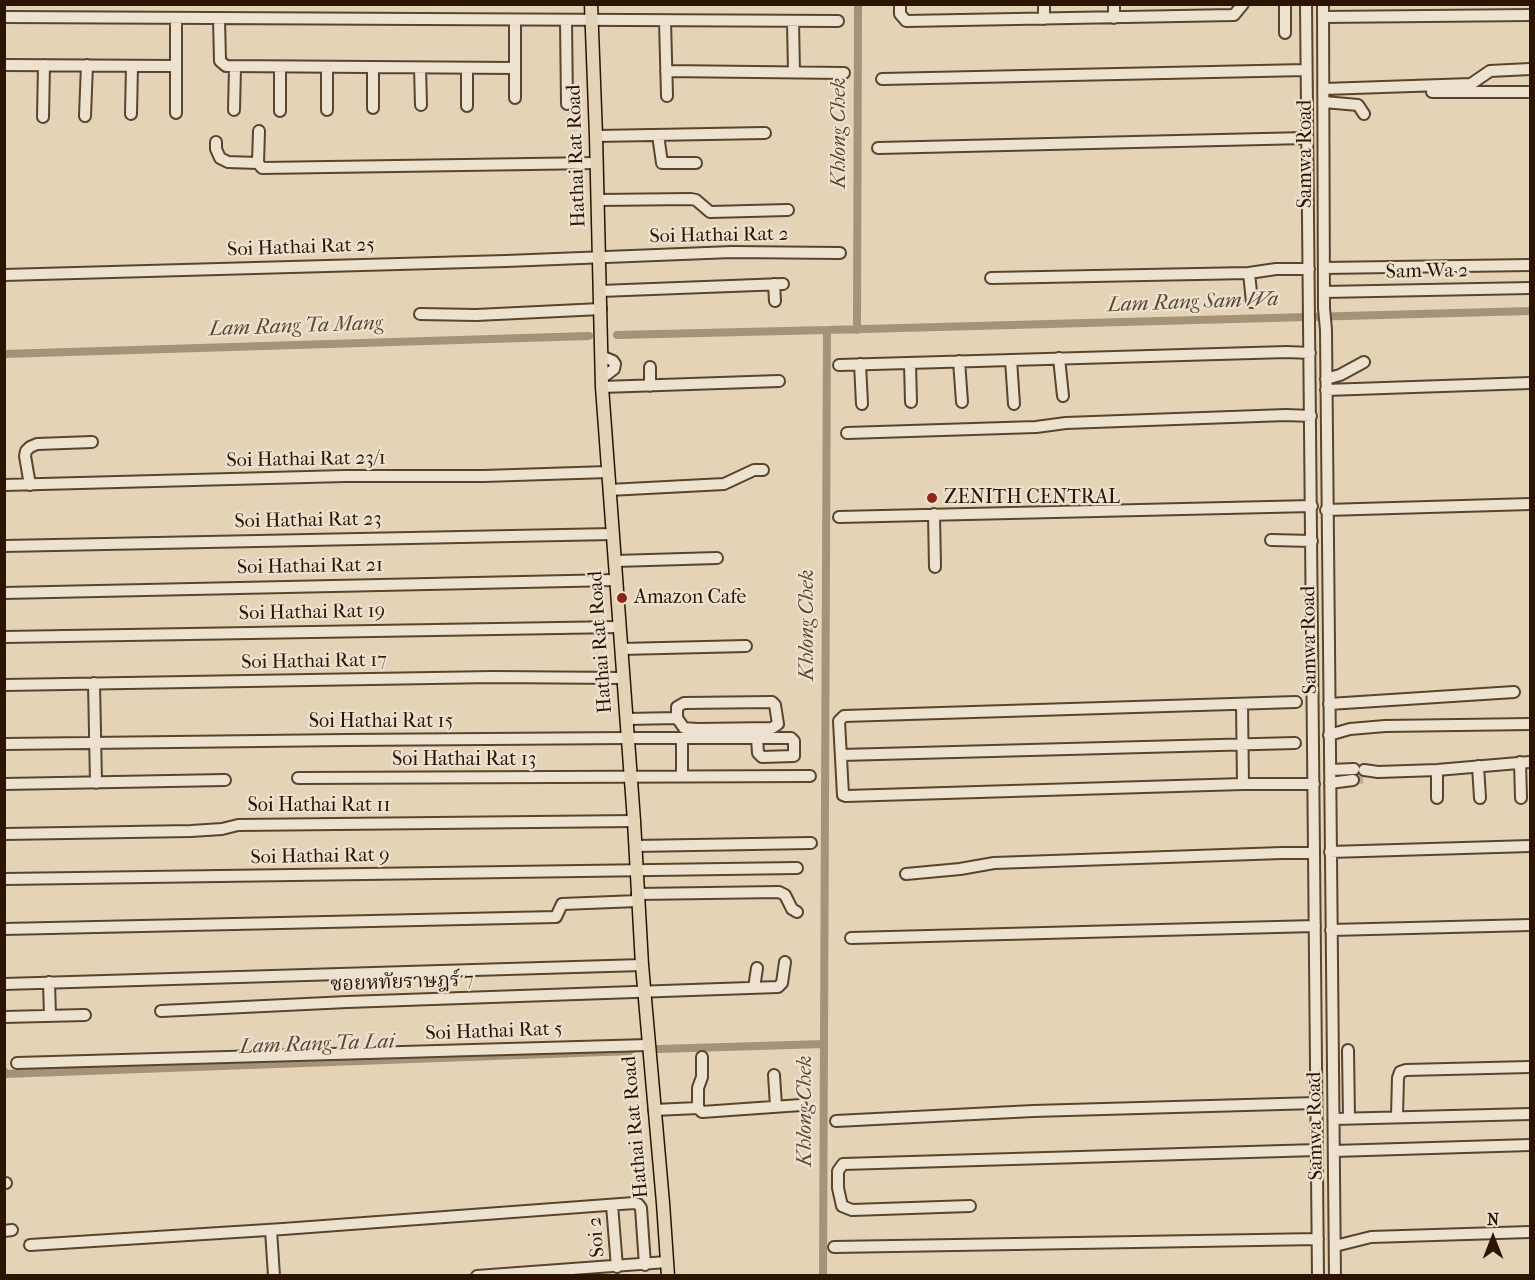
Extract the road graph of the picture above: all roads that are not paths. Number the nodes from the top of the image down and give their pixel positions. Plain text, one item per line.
1 (591, 4) edge
2 (900, 4) edge
3 (1044, 4) edge
4 (1113, 4) edge
5 (1243, 4) edge
6 (1285, 4) edge
7 (1305, 4) edge
8 (1323, 4) edge
9 (1530, 15) edge
10 (4, 17) edge
11 (1323, 17) junction
12 (176, 18) junction
13 (1114, 18) junction
14 (219, 19) junction
15 (1044, 19) junction
16 (515, 20) junction
17 (566, 21) junction
18 (592, 21) junction
19 (665, 21) junction
20 (794, 21) junction
21 (838, 21) dead end
22 (1285, 33) dead end
23 (4, 65) edge
24 (44, 65) junction
25 (87, 65) junction
26 (132, 66) junction
27 (176, 66) junction
28 (235, 67) junction
29 (279, 67) junction
30 (327, 67) junction
31 (373, 67) junction
32 (420, 68) junction
33 (467, 68) junction
34 (515, 68) junction
35 (1530, 69) edge
36 (1306, 70) junction
37 (666, 71) junction
38 (794, 72) junction
39 (844, 73) dead end
40 (882, 79) dead end
41 (1530, 92) edge
42 (1324, 95) junction
43 (667, 96) dead end
44 (515, 98) dead end
45 (567, 104) dead end
46 (421, 105) dead end
47 (467, 106) dead end
48 (373, 108) dead end
49 (234, 110) dead end
50 (327, 110) dead end
51 (280, 111) dead end
52 (176, 112) dead end
53 (131, 114) dead end
54 (1364, 114) dead end
55 (85, 116) dead end
56 (43, 117) dead end
57 (259, 131) dead end
58 (765, 133) dead end
59 (658, 135) junction
60 (596, 136) junction
61 (1306, 138) junction
62 (216, 142) dead end
63 (878, 148) dead end
64 (258, 163) junction
65 (597, 163) junction
66 (696, 163) dead end
67 (1308, 185) junction
68 (1323, 185) junction
69 (597, 200) junction
70 (788, 210) dead end
71 (807, 252) junction
72 (840, 253) dead end
73 (599, 257) junction
74 (807, 264) dead end
75 (1530, 265) edge
76 (1324, 268) junction
77 (1309, 269) junction
78 (1250, 273) junction
79 (4, 275) edge
80 (991, 278) dead end
81 (1530, 288) edge
82 (600, 291) junction
83 (1324, 292) junction
84 (775, 301) dead end
85 (1252, 302) dead end
86 (601, 309) junction
87 (420, 314) dead end
88 (1310, 353) junction
89 (1059, 358) junction
90 (1011, 360) junction
91 (959, 361) junction
92 (1364, 362) dead end
93 (910, 363) junction
94 (860, 364) junction
95 (839, 365) dead end
96 (650, 367) dead end
97 (779, 381) dead end
98 (602, 383) junction
99 (1530, 383) edge
100 (1326, 384) junction
101 (650, 386) junction
102 (1063, 396) dead end
103 (911, 402) dead end
104 (962, 402) dead end
105 (862, 404) dead end
106 (1014, 404) dead end
107 (1311, 416) junction
108 (847, 433) dead end
109 (92, 442) dead end
110 (763, 470) dead end
111 (608, 472) junction
112 (4, 485) edge
113 (30, 485) junction
114 (609, 490) junction
115 (1530, 504) edge
116 (1312, 506) junction
117 (1326, 510) junction
118 (934, 514) junction
119 (839, 517) dead end
120 (613, 534) junction
121 (1271, 540) dead end
122 (1312, 541) junction
123 (4, 546) edge
124 (717, 558) dead end
125 (615, 561) junction
126 (935, 567) dead end
127 (616, 579) junction
128 (4, 593) edge
129 (620, 627) junction
130 (4, 637) edge
131 (746, 646) dead end
132 (621, 649) junction
133 (624, 678) junction
134 (94, 683) junction
135 (4, 685) edge
136 (1515, 692) dead end
137 (1296, 702) dead end
138 (1242, 704) junction
139 (1329, 704) junction
140 (677, 718) junction
141 (626, 720) junction
142 (1530, 724) edge
143 (1329, 735) junction
144 (627, 738) junction
145 (682, 738) junction
146 (758, 738) dead end
147 (97, 742) junction
148 (1243, 743) junction
149 (1294, 743) dead end
150 (4, 744) edge
151 (841, 755) junction
152 (1525, 762) edge
153 (1478, 766) junction
154 (1329, 770) junction
155 (1437, 771) junction
156 (1356, 775) junction
157 (682, 776) junction
158 (810, 776) dead end
159 (631, 777) junction
160 (298, 778) dead end
161 (225, 780) dead end
162 (96, 783) junction
163 (1330, 783) junction
164 (4, 784) edge
165 (1243, 784) junction
166 (1314, 784) junction
167 (1437, 798) dead end
168 (1480, 798) dead end
169 (1521, 798) dead end
170 (634, 821) junction
171 (4, 834) edge
172 (811, 843) dead end
173 (635, 846) junction
174 (1530, 846) edge
175 (1330, 852) junction
176 (1314, 854) junction
177 (797, 868) dead end
178 (637, 871) junction
179 (906, 874) dead end
180 (4, 879) edge
181 (1315, 895) junction
182 (1331, 895) junction
183 (638, 897) junction
184 (796, 912) dead end
185 (1530, 925) edge
186 (1315, 926) junction
187 (4, 929) edge
188 (1331, 930) junction
189 (851, 938) dead end
190 (785, 962) dead end
191 (642, 965) junction
192 (757, 968) dead end
193 (49, 982) junction
194 (4, 984) edge
195 (754, 988) junction
196 (644, 992) junction
197 (161, 1011) dead end
198 (85, 1015) dead end
199 (50, 1016) junction
200 (4, 1017) edge
201 (648, 1045) junction
202 (1348, 1050) dead end
203 (702, 1057) dead end
204 (17, 1063) dead end
205 (1530, 1067) edge
206 (774, 1075) dead end
207 (1316, 1103) junction
208 (801, 1105) dead end
209 (776, 1107) junction
210 (698, 1108) junction
211 (654, 1110) junction
212 (1530, 1114) edge
213 (1397, 1116) junction
214 (1349, 1118) junction
215 (1334, 1119) junction
216 (836, 1121) dead end
217 (1530, 1145) edge
218 (1317, 1150) junction
219 (1334, 1151) junction
220 (612, 1206) junction
221 (970, 1206) dead end
222 (271, 1230) junction
223 (1530, 1232) edge
224 (1318, 1239) junction
225 (30, 1245) dead end
226 (1335, 1246) junction
227 (834, 1247) dead end
228 (667, 1262) junction
229 (645, 1265) junction
230 (617, 1267) junction
231 (551, 1273) edge
232 (274, 1275) edge
233 (477, 1275) edge
234 (497, 1275) edge
235 (668, 1275) edge
236 (1318, 1275) edge
237 (1335, 1275) edge

1 - 18 main road, Hathai Rat Road
2 - 15 street
3 - 15 street
4 - 13 street
5 - 13 street
6 - 22 street
7 - 36 street, Samwa Road
8 - 11 street, Samwa Road
9 - 11 street
10 - 12 street
11 - 42 street, Samwa Road
12 - 14 street
12 - 27 street
13 - 15 street
14 - 16 street
14 - 28 street
16 - 17 street
16 - 34 street
17 - 18 street
17 - 45 street
18 - 19 street
18 - 60 main road, Hathai Rat Road
19 - 20 street
19 - 37 street
20 - 21 street
20 - 38 street
23 - 24 street
24 - 25 street
24 - 56 street
25 - 26 street
25 - 55 street
26 - 27 street
26 - 53 street
27 - 52 street
28 - 29 street
28 - 49 street
29 - 30 street
29 - 51 street
30 - 31 street
30 - 50 street
31 - 32 street
31 - 48 street
32 - 33 street
32 - 46 street
33 - 34 street
33 - 47 street
34 - 44 street
35 - 42 street
36 - 40 street
36 - 61 street, Samwa Road
37 - 38 street
37 - 43 street
38 - 39 street
41 - 42 street
42 - 54 street
42 - 68 street, Samwa Road
57 - 64 street
58 - 59 street
59 - 60 street
59 - 66 street
60 - 65 main road, Hathai Rat Road
61 - 63 street
61 - 67 street, Samwa Road
62 - 64 street
64 - 65 street
65 - 69 main road, Hathai Rat Road
67 - 68 street
67 - 77 street, Samwa Road
68 - 76 street, Samwa Road
69 - 70 street
69 - 73 main road, Hathai Rat Road
71 - 72 street, Soi Hathai Rat 2
71 - 73 street, Soi Hathai Rat 2
71 - 74 street
73 - 79 street, Soi Hathai Rat 25
73 - 82 main road, Hathai Rat Road
75 - 76 street
76 - 83 street, Samwa Road
77 - 78 street
77 - 88 street, Samwa Road
78 - 80 street
78 - 85 street
81 - 83 street, Sam Wa 2
82 - 84 street
82 - 86 main road, Hathai Rat Road
83 - 100 street, Samwa Road
86 - 87 street
86 - 98 main road, Hathai Rat Road
88 - 89 street
88 - 107 street, Samwa Road
89 - 90 street
89 - 102 street
90 - 91 street
90 - 106 street
91 - 93 street
91 - 104 street
92 - 100 street
93 - 94 street
93 - 103 street
94 - 95 street
94 - 105 street
96 - 101 street
97 - 101 street
98 - 101 street
98 - 111 main road, Hathai Rat Road
99 - 100 street
100 - 117 street, Samwa Road
107 - 108 street
107 - 116 street, Samwa Road
109 - 113 street
110 - 114 street
111 - 113 street, Soi Hathai Rat 23/1
111 - 114 main road, Hathai Rat Road
112 - 113 street, Soi Hathai Rat 23/1
114 - 120 main road, Hathai Rat Road
115 - 117 street
116 - 118 street
116 - 122 street, Samwa Road
117 - 139 street, Samwa Road
118 - 119 street
118 - 126 street
120 - 123 street, Soi Hathai Rat 23
120 - 125 main road, Hathai Rat Road
121 - 122 street
122 - 166 street, Samwa Road
124 - 125 street
125 - 127 main road, Hathai Rat Road
127 - 128 street, Soi Hathai Rat 21
127 - 129 main road, Hathai Rat Road
129 - 130 street, Soi Hathai Rat 19
129 - 132 main road, Hathai Rat Road
131 - 132 street
132 - 133 main road, Hathai Rat Road
133 - 134 street, Soi Hathai Rat 17
133 - 141 main road, Hathai Rat Road
134 - 135 street, Soi Hathai Rat 17
134 - 147 street
136 - 139 street
137 - 138 street
138 - 148 street
138 - 151 street
139 - 143 street, Samwa Road
140 - 140 street
140 - 141 street
141 - 144 main road, Hathai Rat Road
142 - 143 street
143 - 154 street, Samwa Road
144 - 145 street, Soi Hathai Rat 15
144 - 147 street, Soi Hathai Rat 15
144 - 159 main road, Hathai Rat Road
145 - 146 street, Soi Hathai Rat 15
145 - 157 street
147 - 150 street, Soi Hathai Rat 15
147 - 162 street
148 - 149 street
148 - 151 street
148 - 165 street
151 - 165 street
152 - 153 street
152 - 169 street
153 - 155 street
153 - 168 street
154 - 156 street
154 - 163 street, Samwa Road
155 - 156 street
155 - 167 street
156 - 163 street
157 - 158 street, Soi Hathai Rat 13
157 - 159 street, Soi Hathai Rat 13
159 - 160 street, Soi Hathai Rat 13
159 - 170 main road, Hathai Rat Road
161 - 162 street
162 - 164 street
163 - 175 street, Samwa Road
165 - 166 street
166 - 176 street, Samwa Road
170 - 171 street, Soi Hathai Rat 11
170 - 173 main road, Hathai Rat Road
172 - 173 street
173 - 178 main road, Hathai Rat Road
174 - 175 street
175 - 182 street, Samwa Road
176 - 179 street
176 - 181 street, Samwa Road
177 - 178 street, Soi Hathai Rat 9
178 - 180 street, Soi Hathai Rat 9
178 - 183 main road, Hathai Rat Road
181 - 182 street
181 - 186 street, Samwa Road
182 - 188 street, Samwa Road
183 - 184 street
183 - 187 street
183 - 191 main road, Hathai Rat Road
185 - 188 street
186 - 189 street
186 - 207 street, Samwa Road
188 - 215 street, Samwa Road
190 - 195 street, ซอยหทัยราษฎร์ 7
191 - 193 street
191 - 196 main road, Hathai Rat Road
192 - 195 street
193 - 194 street
193 - 199 street
195 - 196 street, ซอยหทัยราษฎร์ 7
196 - 197 street, ซอยหทัยราษฎร์ 7
196 - 201 main road, Hathai Rat Road
198 - 199 street
199 - 200 street
201 - 204 street, Soi Hathai Rat 5
201 - 211 main road, Hathai Rat Road
202 - 214 street
203 - 210 street
205 - 213 street
206 - 209 street
207 - 216 street
207 - 218 street, Samwa Road
208 - 209 street
209 - 210 street
210 - 211 street
211 - 228 main road, Hathai Rat Road
212 - 213 street
213 - 214 street
214 - 215 street
215 - 219 street, Samwa Road
217 - 219 street
218 - 221 street
218 - 224 street, Samwa Road
219 - 226 street, Samwa Road
220 - 222 street
220 - 229 street
220 - 230 street, Soi 2
222 - 225 street
222 - 232 street
223 - 226 street
224 - 227 street
224 - 236 street, Samwa Road
226 - 237 street, Samwa Road
228 - 229 street
228 - 235 main road, Hathai Rat Road
229 - 230 street
230 - 231 street
231 - 234 street
233 - 234 street

